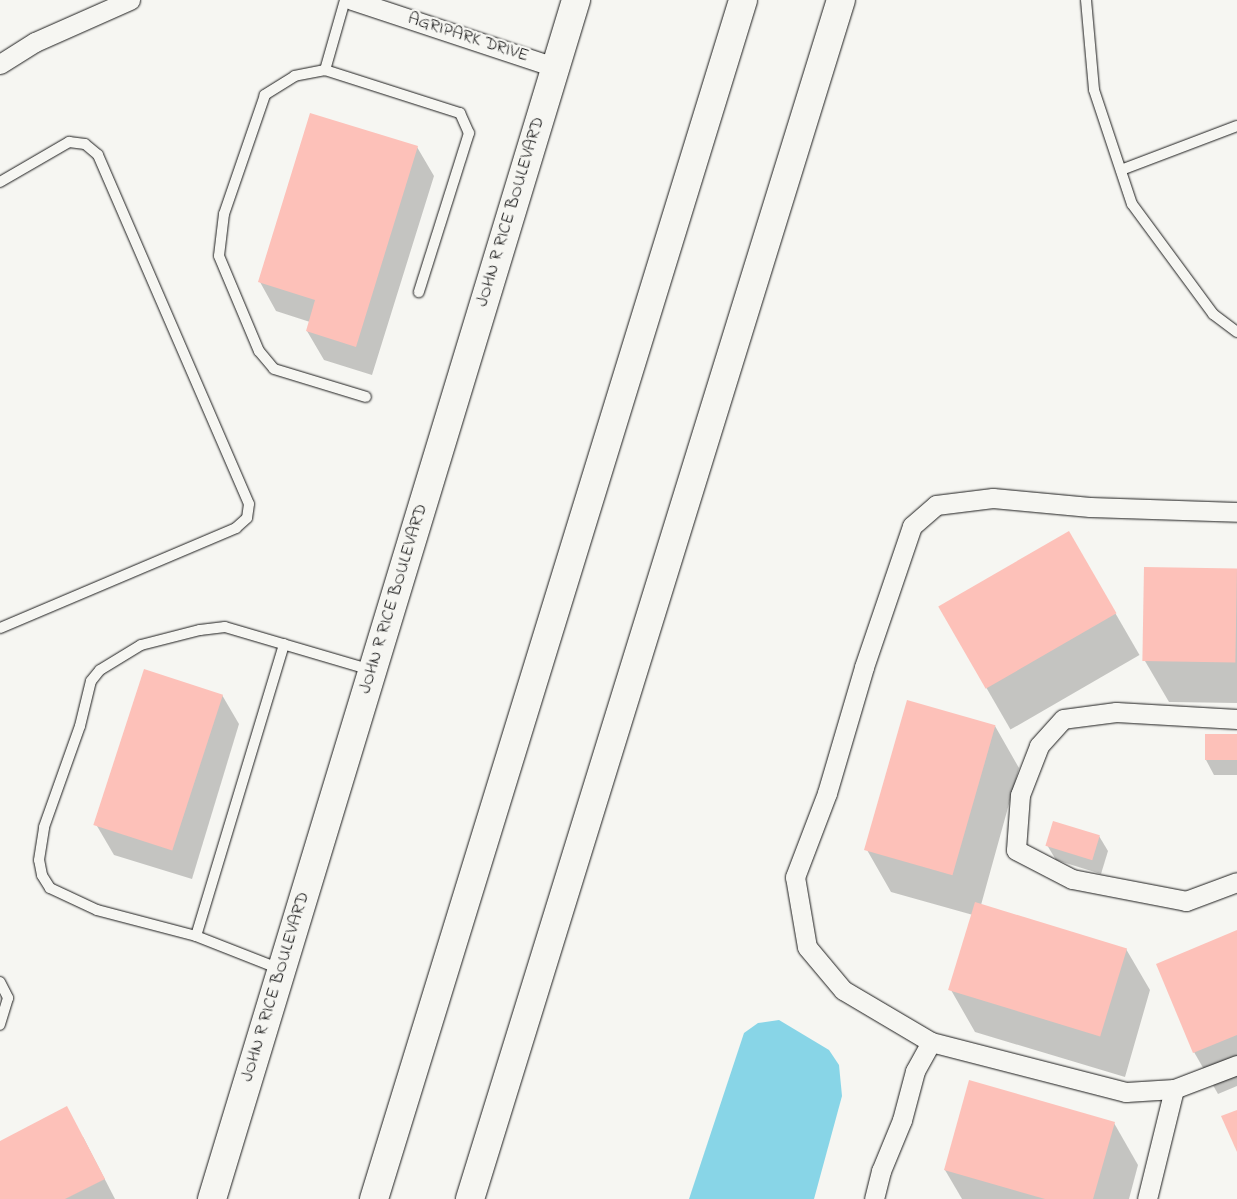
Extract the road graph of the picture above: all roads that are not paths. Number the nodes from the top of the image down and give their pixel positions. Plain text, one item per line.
1 (130, 0) edge
2 (345, 0) edge
3 (352, 0) edge
4 (576, 0) edge
5 (743, 0) edge
6 (841, 0) edge
7 (1086, 0) edge
8 (0, 64) edge
9 (555, 67) junction
10 (325, 70) junction
11 (1237, 126) edge
12 (1121, 170) junction
13 (0, 182) edge
14 (419, 292) dead end
15 (1237, 332) edge
16 (366, 397) dead end
17 (1237, 512) edge
18 (0, 628) edge
19 (284, 644) junction
20 (372, 670) junction
21 (1237, 719) edge
22 (1237, 882) edge
23 (196, 936) junction
24 (281, 970) junction
25 (0, 982) edge
26 (0, 1025) edge
27 (931, 1042) junction
28 (1237, 1065) edge
29 (1174, 1089) junction
30 (212, 1199) edge
31 (374, 1199) edge
32 (470, 1199) edge
33 (874, 1199) edge
34 (1147, 1199) edge

1 - 8 street
2 - 10 lane
3 - 9 street, AGRIPARK DRIVE
4 - 9 main road, JOHN R RICE BOULEVARD
5 - 31 main road
6 - 32 main road
7 - 12 lane
9 - 20 main road, JOHN R RICE BOULEVARD
10 - 14 lane
10 - 16 lane
11 - 12 lane
12 - 15 lane
13 - 18 lane
17 - 27 street
19 - 20 lane
19 - 23 lane
19 - 23 lane
20 - 24 main road, JOHN R RICE BOULEVARD
21 - 22 street
23 - 24 lane
24 - 30 main road, JOHN R RICE BOULEVARD
25 - 26 lane
27 - 29 street
27 - 33 street
28 - 29 street
29 - 34 street

